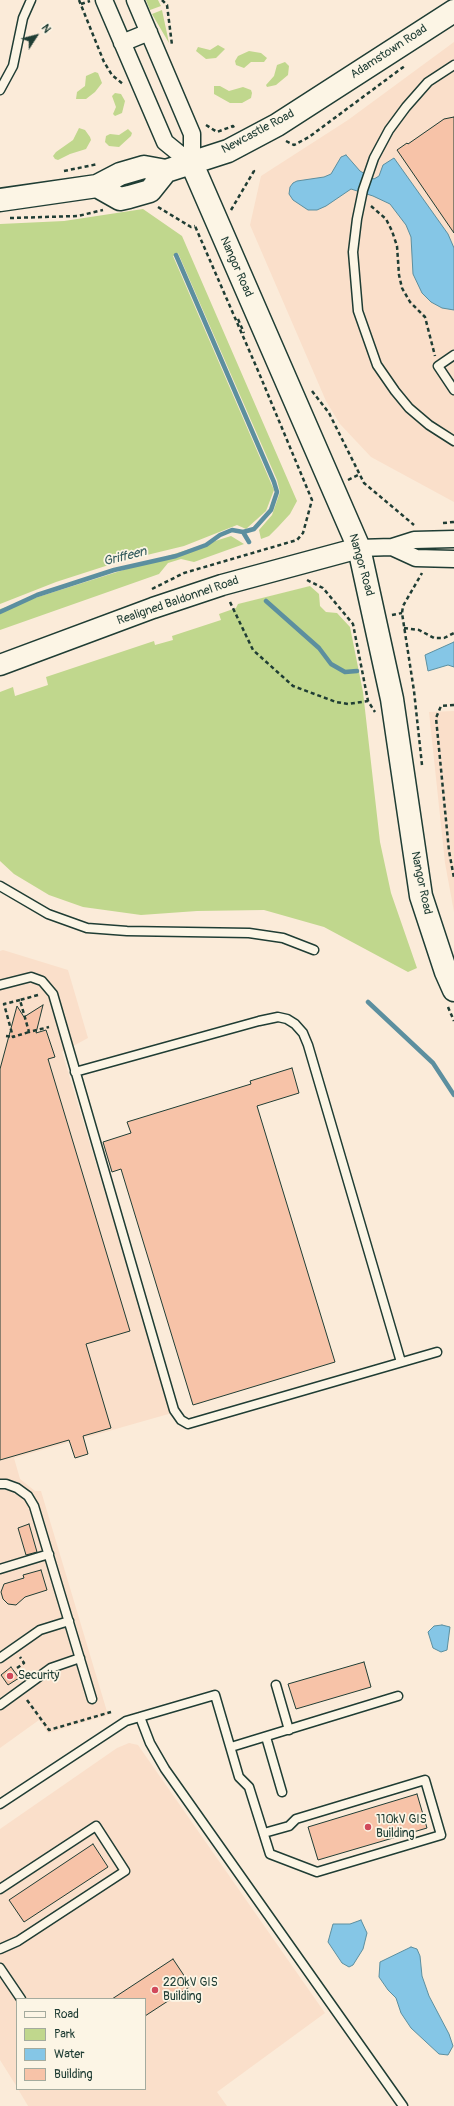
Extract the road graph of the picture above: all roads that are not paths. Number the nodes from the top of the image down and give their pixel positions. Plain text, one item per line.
1 (31, 0) edge
2 (104, 0) edge
3 (135, 0) edge
4 (454, 11) edge
5 (149, 32) junction
6 (122, 43) junction
7 (454, 65) edge
8 (0, 90) edge
9 (325, 94) joint
10 (192, 164) junction
11 (166, 170) junction
12 (97, 186) junction
13 (4, 209) edge
14 (454, 355) edge
15 (454, 390) edge
16 (454, 441) edge
17 (454, 538) edge
18 (392, 547) junction
19 (359, 548) junction
20 (454, 559) edge
21 (0, 664) edge
22 (0, 886) edge
23 (314, 950) dead end
24 (0, 985) edge
25 (454, 990) edge
26 (76, 1072) junction
27 (437, 1352) dead end
28 (401, 1362) junction
29 (0, 1484) edge
30 (49, 1554) junction
31 (0, 1569) edge
32 (69, 1621) junction
33 (0, 1658) edge
34 (80, 1658) junction
35 (276, 1685) dead end
36 (398, 1696) dead end
37 (92, 1699) dead end
38 (0, 1705) edge
39 (140, 1717) junction
40 (289, 1730) junction
41 (266, 1737) junction
42 (230, 1747) junction
43 (282, 1792) dead end
44 (0, 1804) edge
45 (264, 1833) junction
46 (0, 1889) edge
47 (0, 1949) edge
48 (0, 1968) edge
49 (20, 1998) edge
50 (403, 2106) edge

1 - 8 lane
2 - 6 street
3 - 5 street
4 - 9 main road, Adamstown Road
5 - 6 street
5 - 10 street
6 - 10 street
7 - 16 lane
9 - 10 main road, Newcastle Road
10 - 11 main road, Newcastle Road
10 - 19 main road, Nangor Road
11 - 12 main road, Newcastle Road
11 - 12 main road
12 - 13 main road, Newcastle Road
14 - 15 lane
17 - 18 street
18 - 19 street
18 - 20 street
19 - 21 street, Realigned Baldonnel Road
19 - 25 main road, Nangor Road
22 - 23 lane
24 - 26 lane
26 - 28 lane
26 - 28 lane
27 - 28 lane
29 - 30 lane
30 - 31 lane
30 - 32 lane
32 - 33 lane
32 - 34 lane
34 - 37 lane
34 - 38 lane
35 - 40 lane
36 - 40 lane
39 - 42 lane
39 - 44 lane
39 - 50 lane
40 - 41 lane
41 - 42 lane
41 - 43 lane
42 - 45 lane
45 - 45 lane
46 - 47 lane
48 - 49 lane

